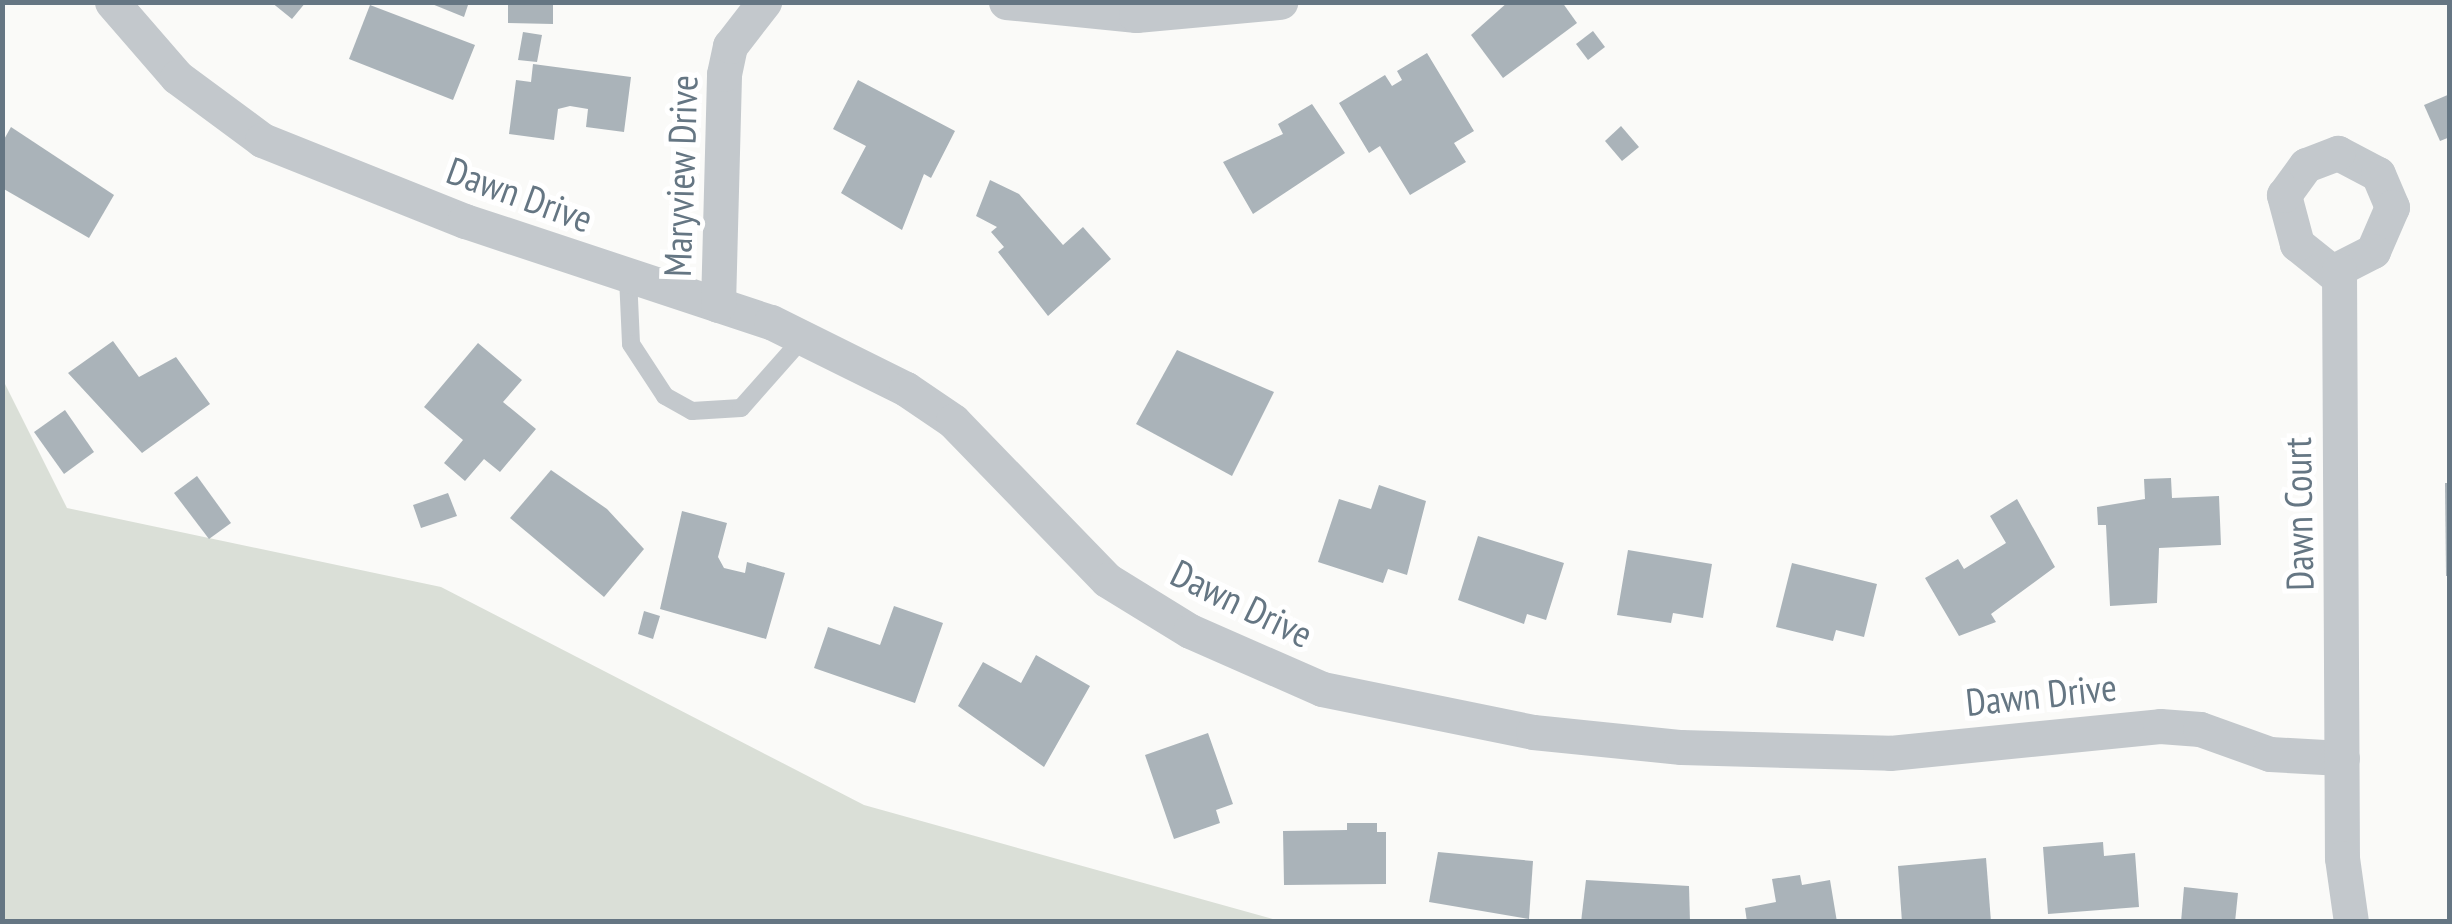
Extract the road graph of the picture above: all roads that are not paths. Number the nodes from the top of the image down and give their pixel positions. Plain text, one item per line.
1 (112, 2) edge
2 (764, 2) edge
3 (1006, 2) edge
4 (1280, 2) edge
5 (2339, 270) dead end
6 (628, 277) junction
7 (718, 305) junction
8 (804, 338) junction
9 (2342, 758) junction
10 (2351, 922) edge

1 - 6 street, Dawn Drive
2 - 7 street, Maryview Drive
3 - 4 street
5 - 9 street, Dawn Court
6 - 7 street, Dawn Drive
6 - 8 lane
7 - 8 street, Dawn Drive
8 - 9 street, Dawn Drive
9 - 10 street

